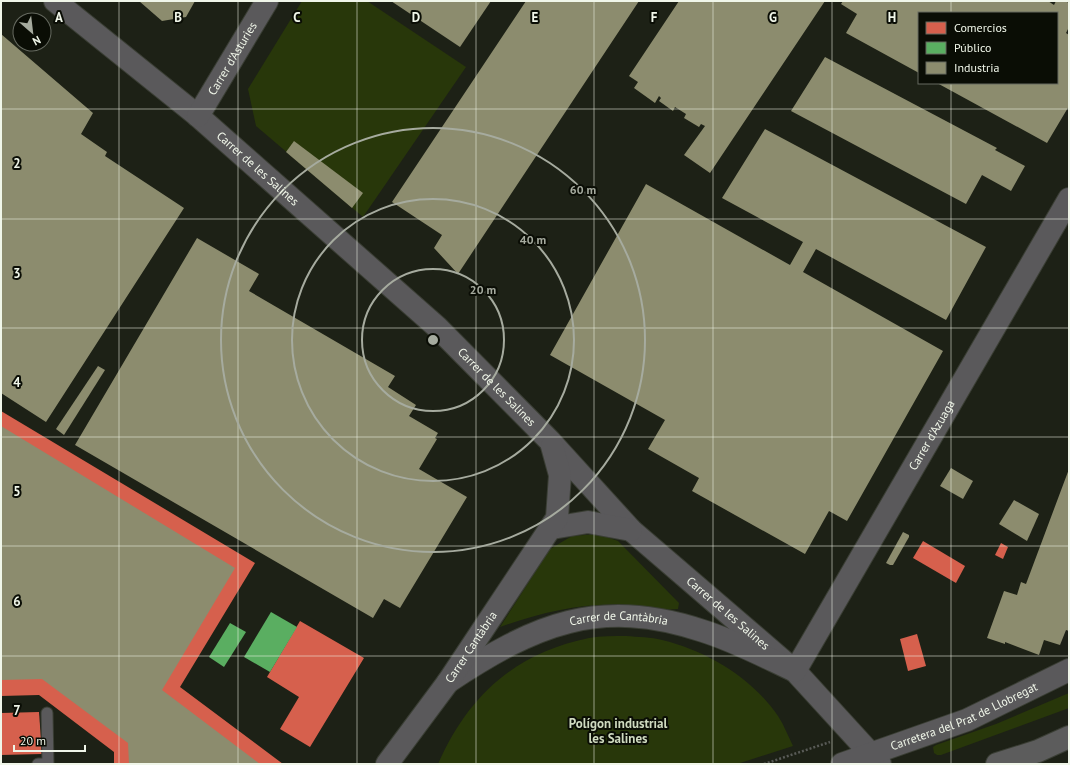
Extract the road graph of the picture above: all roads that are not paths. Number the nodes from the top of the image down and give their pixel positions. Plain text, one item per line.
1 (55, 1) edge
2 (267, 1) edge
3 (198, 116) junction
4 (1069, 199) edge
5 (550, 441) junction
6 (552, 528) junction
7 (631, 530) junction
8 (1069, 670) edge
9 (795, 671) junction
10 (448, 682) junction
11 (46, 713) dead end
12 (1069, 737) edge
13 (391, 761) edge
14 (861, 761) edge
15 (38, 764) edge
16 (997, 764) edge

1 - 3 street, Carrer de les Salines
2 - 3 street, Carrer d'Asturies
3 - 5 street, Carrer de les Salines
4 - 9 street, Carrer d'Azuaga
5 - 6 street, Carrer Cantàbria
5 - 7 street, Carrer de les Salines
6 - 7 street
6 - 10 street, Carrer Cantàbria
7 - 9 street, Carrer de les Salines
8 - 14 street, Carretera del Prat de Llobregat
9 - 10 street, Carrer de Cantàbria
9 - 14 street, Carrer de les Salines
10 - 13 street, Carrer Cantàbria
11 - 15 lane
12 - 16 street

